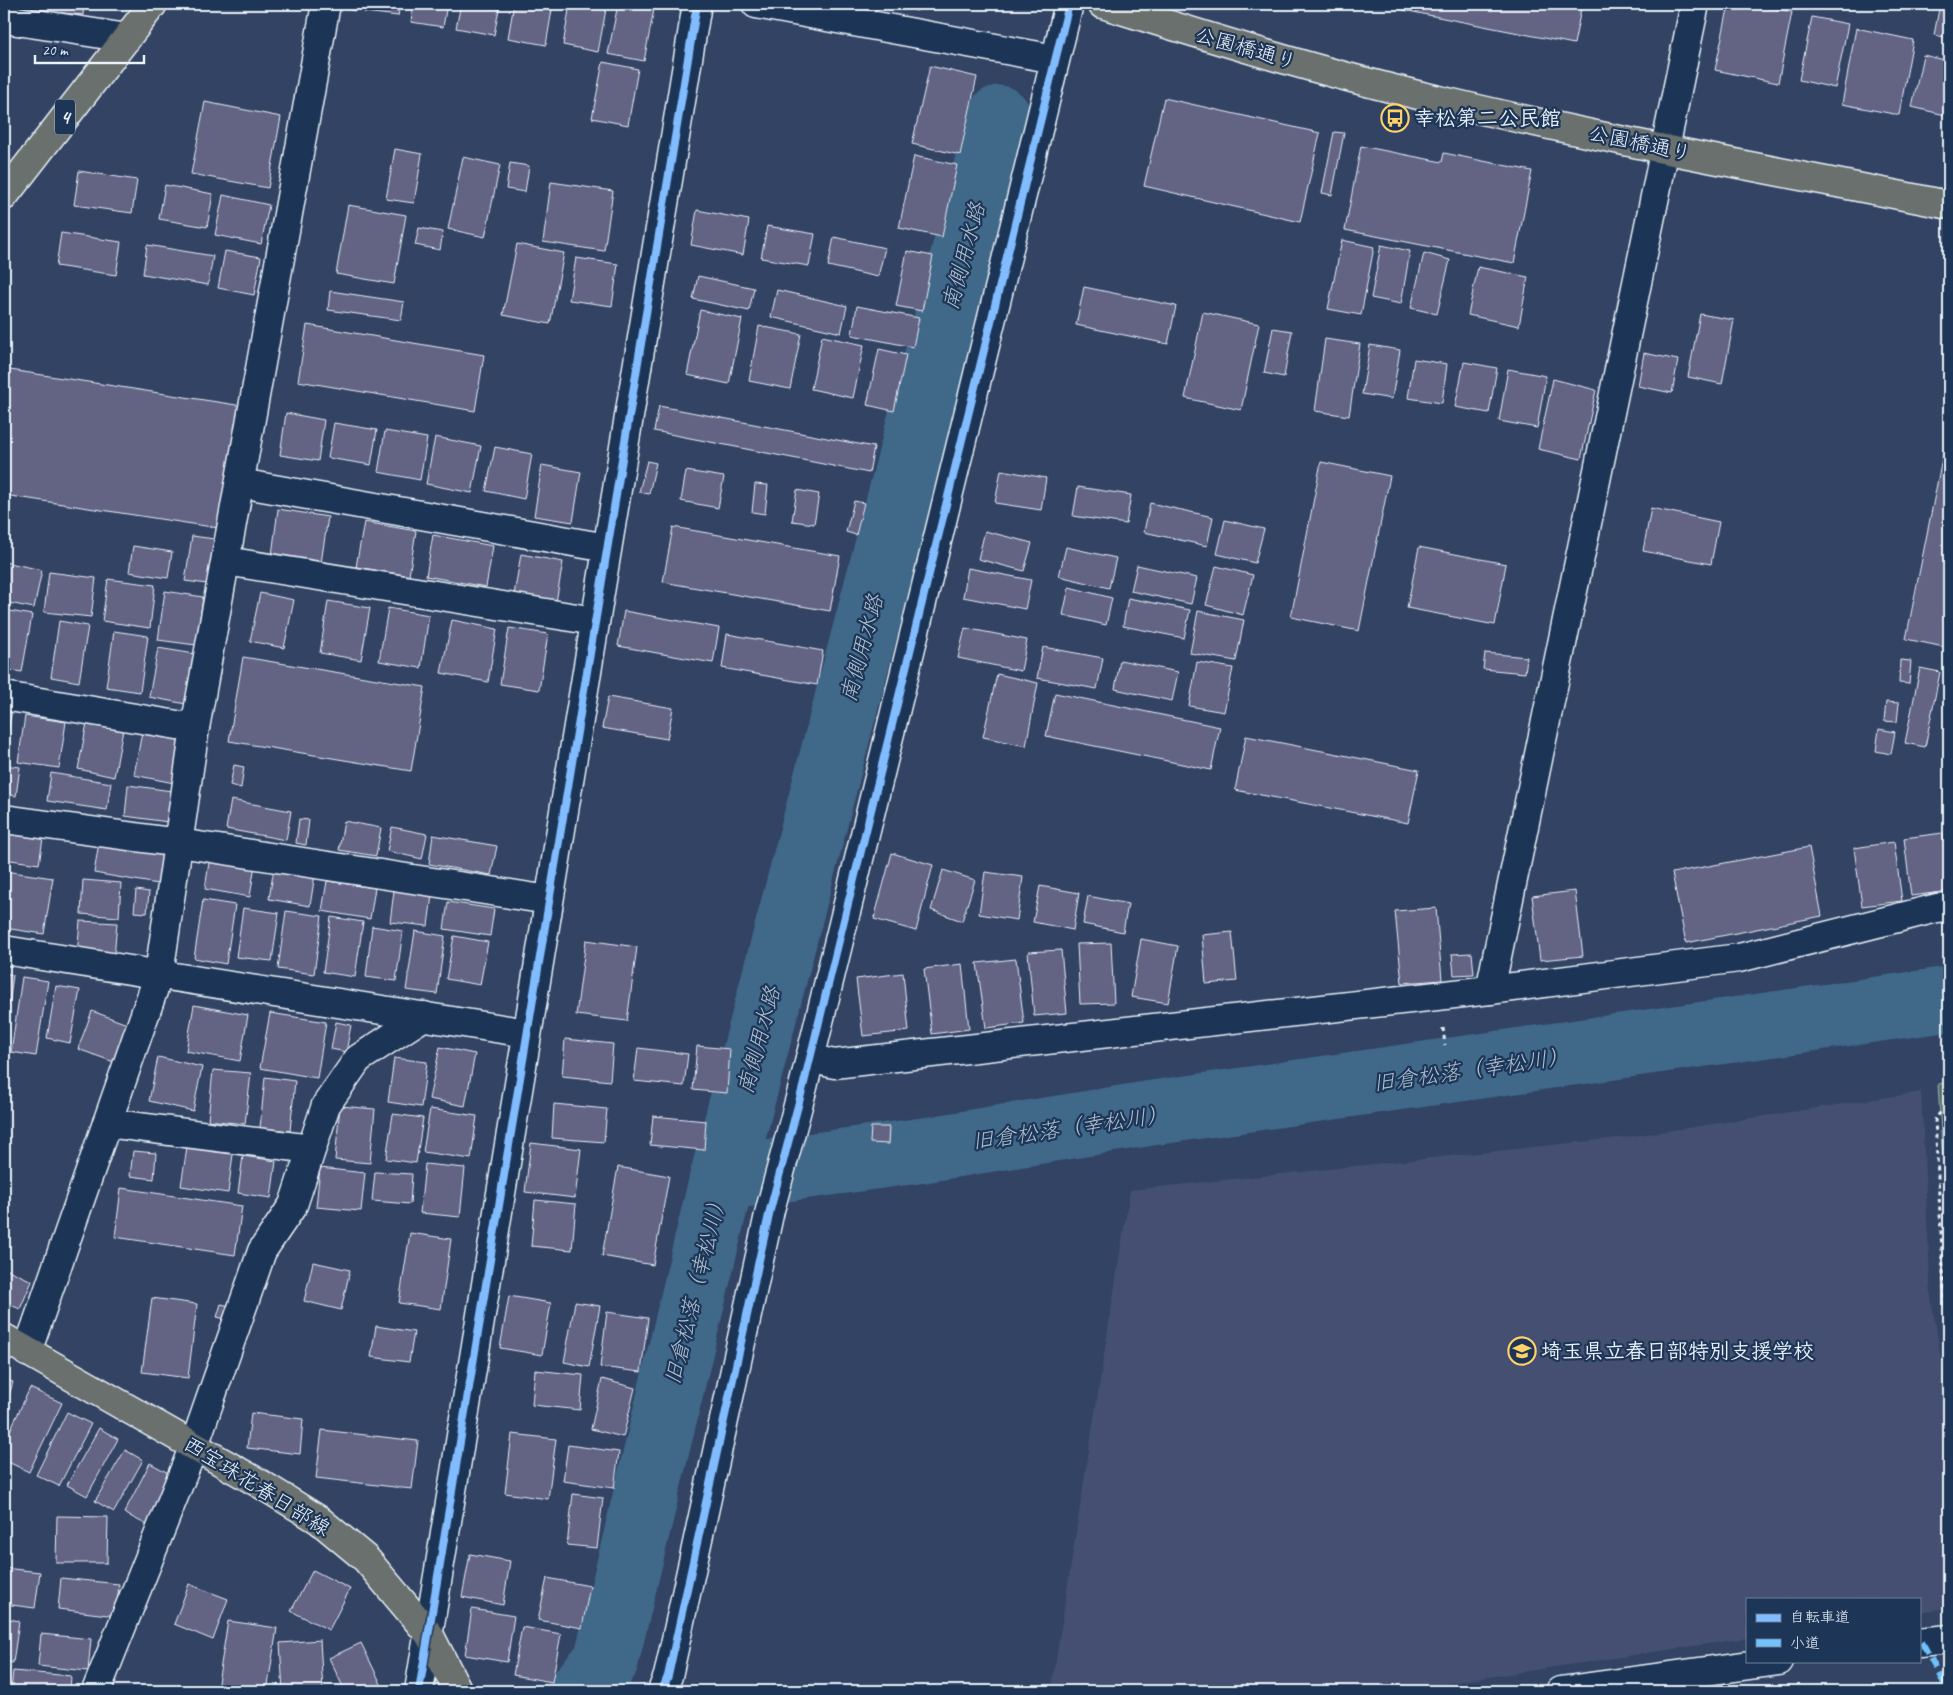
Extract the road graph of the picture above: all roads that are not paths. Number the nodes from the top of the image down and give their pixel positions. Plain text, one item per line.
1 (153, 4) edge
2 (326, 4) edge
3 (697, 4) edge
4 (756, 4) edge
5 (1069, 4) edge
6 (1102, 4) edge
7 (1695, 4) edge
8 (4, 19) edge
9 (126, 38) junction
10 (1055, 59) junction
11 (1666, 149) junction
12 (4, 196) edge
13 (1949, 205) edge
14 (240, 483) junction
15 (607, 548) junction
16 (226, 562) junction
17 (595, 621) junction
18 (4, 696) edge
19 (196, 728) junction
20 (4, 819) edge
21 (179, 843) junction
22 (549, 900) junction
23 (1949, 907) edge
24 (4, 950) edge
25 (159, 974) junction
26 (1490, 990) junction
27 (424, 1016) junction
28 (527, 1033) junction
29 (810, 1058) junction
30 (107, 1123) junction
31 (311, 1149) junction
32 (4, 1338) edge
33 (27, 1352) junction
34 (194, 1446) junction
35 (429, 1634) junction
36 (1949, 1639) edge
37 (1920, 1642) edge
38 (1772, 1662) edge
39 (96, 1691) edge
40 (419, 1691) edge
41 (458, 1691) edge
42 (662, 1691) edge
43 (1560, 1691) edge

1 - 9 main road, 4
2 - 14 street
3 - 15 street
4 - 10 street
5 - 10 street
6 - 11 main road, 公園橋通り
7 - 11 street
8 - 9 street
9 - 12 main road, 4
10 - 29 street
11 - 13 main road, 公園橋通り
11 - 26 street
14 - 15 street
14 - 16 street
15 - 17 street
16 - 17 street
16 - 19 street
17 - 22 street
18 - 19 street
19 - 21 street
20 - 21 street
21 - 22 street
21 - 25 street
22 - 28 street
23 - 26 street
24 - 25 street
25 - 27 street
25 - 30 street
26 - 29 street
27 - 28 street
27 - 31 street
28 - 35 street
29 - 42 street
30 - 31 street
30 - 33 street
31 - 34 street
32 - 33 main road, 西宝珠花春日部線
33 - 34 main road, 西宝珠花春日部線
34 - 35 main road, 西宝珠花春日部線
34 - 39 street
35 - 40 street
35 - 41 main road, 西宝珠花春日部線
36 - 37 street
38 - 43 street

